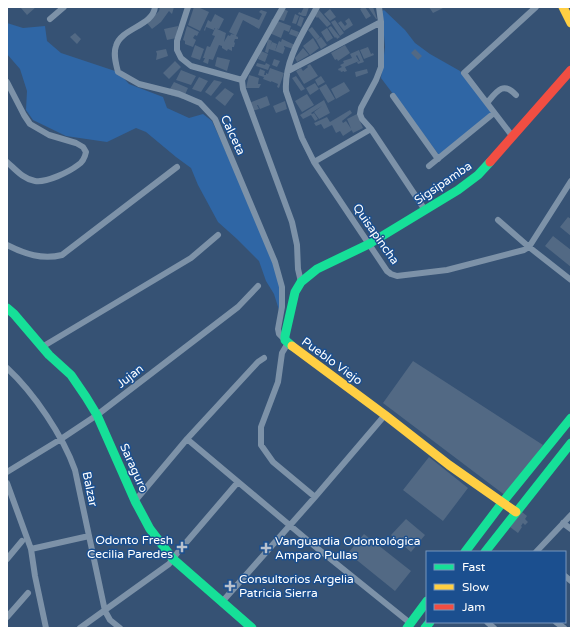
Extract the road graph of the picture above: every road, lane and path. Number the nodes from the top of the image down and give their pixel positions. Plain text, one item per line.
1 (64, 7) edge
2 (155, 7) edge
3 (188, 7) edge
4 (282, 7) edge
5 (317, 7) edge
6 (379, 7) edge
7 (536, 7) edge
8 (563, 7) edge
9 (50, 19) dead end
10 (381, 22) junction
11 (571, 24) edge
12 (571, 70) edge
13 (288, 71) junction
14 (242, 80) junction
15 (7, 82) edge
16 (516, 95) dead end
17 (393, 96) dead end
18 (487, 103) junction
19 (494, 113) junction
20 (371, 129) junction
21 (513, 137) junction
22 (438, 159) junction
23 (7, 162) edge
24 (314, 162) junction
25 (429, 166) dead end
26 (177, 167) dead end
27 (571, 181) edge
28 (425, 210) junction
29 (498, 220) dead end
30 (218, 235) dead end
31 (369, 244) junction
32 (7, 245) edge
33 (529, 246) junction
34 (571, 280) edge
35 (301, 282) junction
36 (258, 286) dead end
37 (7, 308) edge
38 (286, 342) junction
39 (42, 347) junction
40 (264, 358) dead end
41 (7, 368) edge
42 (97, 415) junction
43 (385, 415) junction
44 (571, 418) edge
45 (61, 439) junction
46 (188, 439) junction
47 (571, 443) edge
48 (7, 472) edge
49 (238, 482) junction
50 (7, 483) edge
51 (315, 497) junction
52 (135, 501) junction
53 (502, 503) junction
54 (516, 512) junction
55 (571, 515) edge
56 (563, 523) junction
57 (289, 525) junction
58 (571, 529) edge
59 (89, 536) junction
60 (22, 541) dead end
61 (31, 549) junction
62 (466, 551) edge
63 (486, 551) edge
64 (537, 551) edge
65 (7, 559) edge
66 (173, 559) junction
67 (28, 593) dead end
68 (222, 602) junction
69 (426, 602) edge
70 (105, 611) junction
71 (7, 617) edge
72 (408, 626) edge
73 (46, 628) edge
74 (80, 628) edge
75 (120, 628) edge
76 (252, 628) edge

1 - 9 street
2 - 38 street, Calceta
3 - 14 street
4 - 14 street
5 - 13 street, Quisapincha
6 - 10 street
7 - 18 street
8 - 11 street
10 - 13 street
10 - 20 street
12 - 21 street, Sigsipamba
13 - 24 street, Quisapincha
14 - 35 street
15 - 23 street
16 - 18 street
17 - 22 street
18 - 19 street
19 - 21 street
19 - 22 street
20 - 24 street
20 - 28 street
21 - 28 street, Sigsipamba
22 - 25 street
24 - 31 street, Quisapincha
26 - 32 street
27 - 33 street
28 - 31 street, Sigsipamba
29 - 33 street
30 - 39 street
31 - 33 street, Quisapincha
31 - 35 street, Sigsipamba
33 - 34 street
35 - 38 street, Pueblo Viejo
36 - 42 street, Jujan
37 - 39 street, Saraguro
38 - 43 street, Pueblo Viejo
38 - 51 street
39 - 42 street, Saraguro
40 - 46 street
41 - 45 street, Balzar
42 - 45 street, Jujan
42 - 52 street, Saraguro
43 - 51 street
43 - 53 street, Pueblo Viejo
44 - 53 street
45 - 48 street, Jujan
45 - 59 street, Balzar
46 - 49 street
46 - 52 street
47 - 54 street
49 - 57 street
49 - 66 street
50 - 61 street
51 - 57 street
52 - 66 street, Saraguro
53 - 54 street, Pueblo Viejo
53 - 62 street
54 - 63 street
55 - 56 street
56 - 58 street
56 - 64 street
57 - 68 street
57 - 72 street
59 - 61 street
59 - 70 street, Balzar
60 - 65 street
61 - 73 street
66 - 68 street, Saraguro
66 - 70 street
67 - 71 street
68 - 76 street, Saraguro
69 - 72 street
70 - 74 street
70 - 75 street, Balzar

